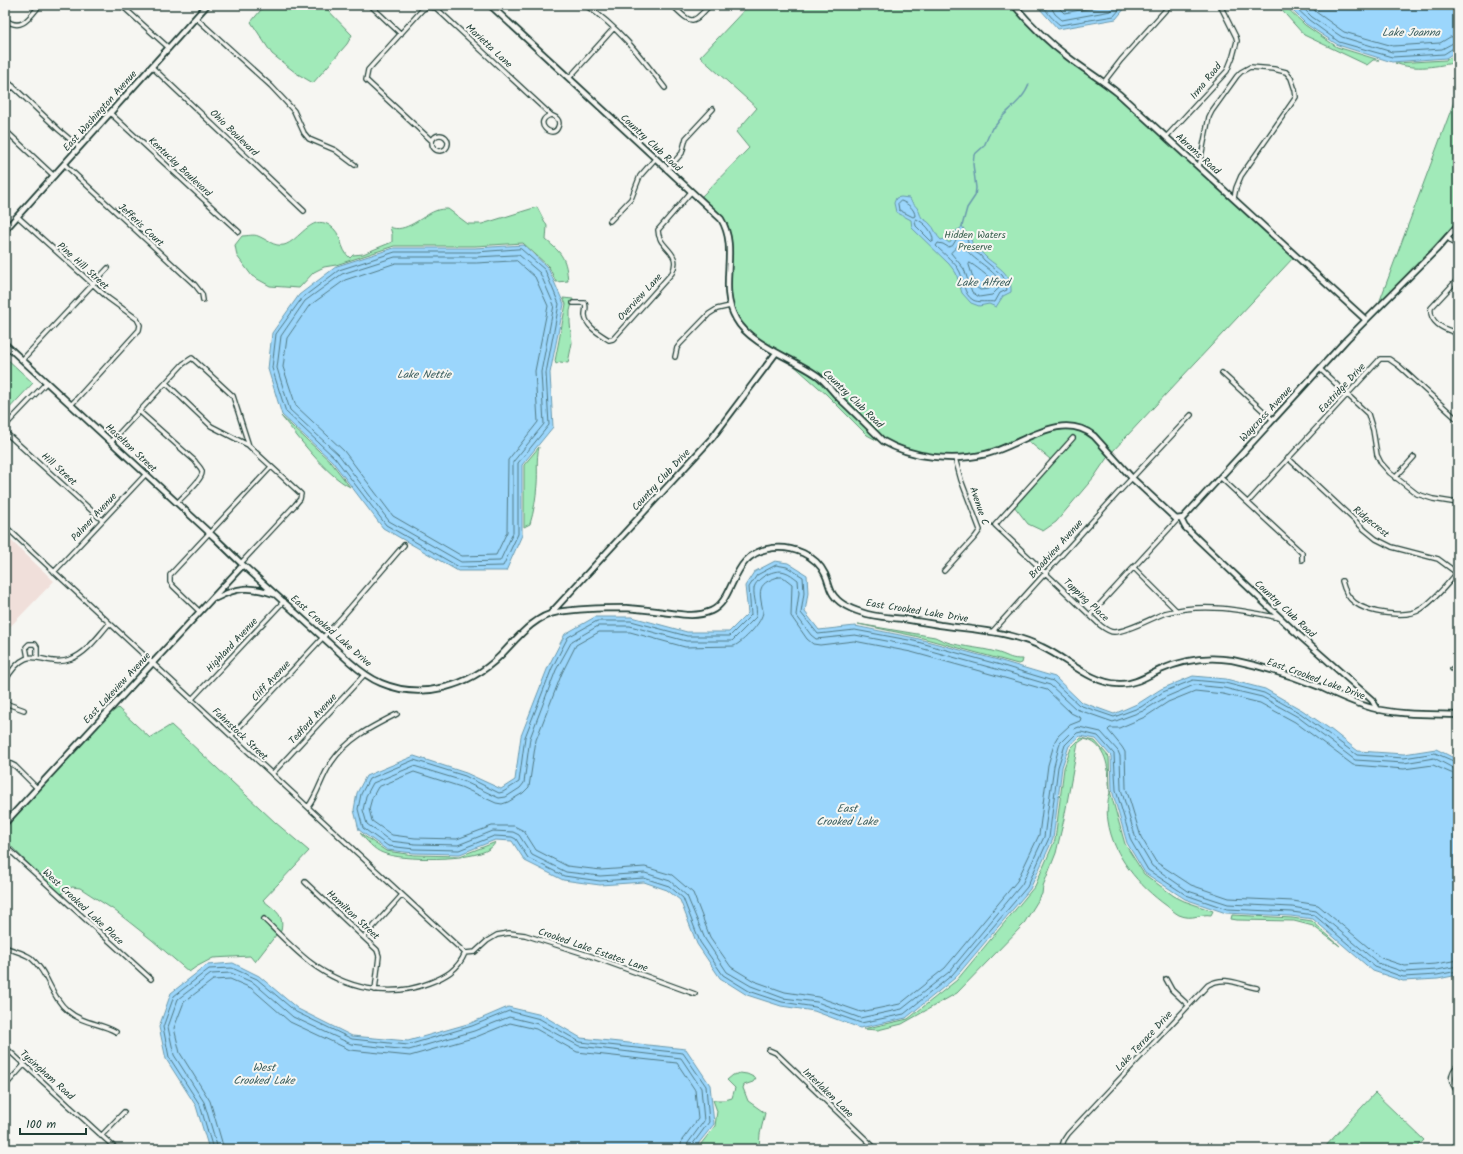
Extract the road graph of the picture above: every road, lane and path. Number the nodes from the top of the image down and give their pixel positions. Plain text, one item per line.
1 (40, 5) edge
2 (120, 5) edge
3 (207, 5) edge
4 (370, 5) edge
5 (490, 5) edge
6 (585, 5) edge
7 (672, 5) edge
8 (710, 5) edge
9 (1014, 5) edge
10 (1170, 5) edge
11 (1220, 5) edge
12 (196, 18) junction
13 (5, 19) edge
14 (614, 28) junction
15 (401, 34) junction
16 (169, 48) junction
17 (152, 67) junction
18 (569, 78) junction
19 (5, 79) edge
20 (1104, 82) junction
21 (13, 86) junction
22 (665, 88) dead end
23 (5, 94) edge
24 (713, 108) dead end
25 (110, 113) junction
26 (551, 115) junction
27 (5, 130) edge
28 (1166, 137) junction
29 (432, 141) junction
30 (79, 147) junction
31 (655, 159) junction
32 (64, 164) junction
33 (356, 165) dead end
34 (1199, 167) junction
35 (667, 170) junction
36 (54, 176) junction
37 (691, 192) junction
38 (1234, 198) junction
39 (304, 211) dead end
40 (17, 216) junction
41 (610, 221) dead end
42 (1458, 225) edge
43 (5, 230) edge
44 (239, 232) dead end
45 (1447, 237) junction
46 (1458, 247) edge
47 (108, 268) dead end
48 (1458, 279) edge
49 (92, 284) junction
50 (203, 300) dead end
51 (573, 303) dead end
52 (730, 306) junction
53 (1366, 320) junction
54 (1454, 332) dead end
55 (5, 344) edge
56 (776, 353) junction
57 (675, 357) dead end
58 (22, 360) junction
59 (1320, 369) junction
60 (1222, 373) dead end
61 (47, 382) junction
62 (166, 383) junction
63 (1347, 394) junction
64 (71, 405) junction
65 (140, 411) junction
66 (1191, 415) dead end
67 (1273, 420) junction
68 (1458, 420) edge
69 (5, 426) edge
70 (5, 432) edge
71 (1073, 438) dead end
72 (111, 442) junction
73 (248, 444) junction
74 (1414, 457) dead end
75 (956, 458) junction
76 (1288, 458) junction
77 (271, 467) junction
78 (146, 474) junction
79 (1220, 477) junction
80 (1132, 478) junction
81 (1395, 478) junction
82 (1248, 502) junction
83 (177, 503) junction
84 (1458, 503) edge
85 (1179, 519) junction
86 (102, 520) junction
87 (5, 526) edge
88 (210, 533) junction
89 (404, 545) dead end
90 (1302, 560) dead end
91 (242, 564) junction
92 (1133, 567) junction
93 (944, 571) dead end
94 (54, 572) junction
95 (1458, 572) edge
96 (1045, 573) junction
97 (1342, 581) dead end
98 (276, 595) junction
99 (212, 599) junction
100 (284, 601) junction
101 (1177, 610) junction
102 (200, 612) junction
103 (551, 614) junction
104 (1090, 615) junction
105 (1280, 618) junction
106 (109, 624) junction
107 (992, 632) junction
108 (323, 637) junction
109 (37, 657) junction
110 (28, 658) junction
111 (152, 664) junction
112 (1458, 666) edge
113 (1452, 669) dead end
114 (365, 674) junction
115 (5, 682) edge
116 (191, 700) junction
117 (5, 703) edge
118 (24, 710) dead end
119 (1378, 710) junction
120 (397, 714) dead end
121 (1458, 715) edge
122 (231, 736) junction
123 (5, 760) edge
124 (272, 774) junction
125 (37, 788) junction
126 (308, 807) junction
127 (5, 823) edge
128 (5, 846) edge
129 (305, 882) dead end
130 (402, 895) junction
131 (264, 920) dead end
132 (364, 937) junction
133 (5, 947) edge
134 (465, 953) junction
135 (151, 979) dead end
136 (1166, 979) dead end
137 (1257, 988) dead end
138 (375, 990) junction
139 (695, 994) dead end
140 (1188, 1005) junction
141 (116, 1032) dead end
142 (5, 1047) edge
143 (769, 1050) dead end
144 (24, 1065) junction
145 (1458, 1065) edge
146 (5, 1086) edge
147 (1458, 1092) edge
148 (124, 1112) dead end
149 (102, 1136) junction
150 (114, 1147) dead end
151 (876, 1149) edge
152 (1061, 1149) edge

1 - 13 street
2 - 16 street
3 - 12 street, East Washington Avenue
4 - 15 street
5 - 18 street, Country Club Road
6 - 14 street
7 - 8 street
9 - 20 street, Abrams Road
10 - 20 street
11 - 28 street, Irma Road
12 - 16 street, East Washington Avenue
12 - 33 street
14 - 18 street
14 - 22 street
15 - 26 street, Marietta Lane
15 - 29 street, Marietta Lane
16 - 17 street, East Washington Avenue
17 - 25 street, East Washington Avenue
17 - 39 street, Ohio Boulevard
18 - 31 street, Country Club Road
19 - 21 street
20 - 28 street, Abrams Road
21 - 23 street
21 - 30 street
24 - 35 street
25 - 30 street, East Washington Avenue
25 - 44 street, Kentucky Boulevard
26 - 26 street
27 - 36 street
28 - 34 street, Abrams Road
29 - 29 street
30 - 32 street, East Washington Avenue
31 - 35 street, Country Club Road
31 - 41 street
32 - 36 street, East Washington Avenue
32 - 50 street, Jefferis Court
34 - 38 street, Abrams Road
34 - 38 street
35 - 37 street, Country Club Road
36 - 40 street, East Washington Avenue
37 - 51 street, Overview Lane
37 - 52 street, Country Club Road
38 - 53 street, Abrams Road
40 - 43 street, East Washington Avenue
40 - 49 street, Pine Hill Street
42 - 45 street, Waycross Avenue
45 - 46 street
45 - 53 street, Waycross Avenue
47 - 49 street
48 - 54 street
49 - 58 street
49 - 64 street, Pine Hill Street
52 - 56 street, Country Club Road
52 - 57 street
53 - 59 street, Waycross Avenue
55 - 58 street, Haselton Street
56 - 75 street, Country Club Road
56 - 103 street, Country Club Drive
58 - 61 street, Haselton Street
59 - 63 street
59 - 67 street, Waycross Avenue
60 - 67 street
61 - 64 street, Haselton Street
61 - 69 street
62 - 65 street
62 - 73 street
62 - 73 street
63 - 68 street, Eastridge Drive
63 - 76 street, Eastridge Drive
63 - 81 street
64 - 72 street, Haselton Street
65 - 72 street
65 - 83 street
66 - 80 street, Broadview Avenue
67 - 79 street, Waycross Avenue
70 - 86 street, Hill Street
71 - 96 street, Topping Place
72 - 78 street, Haselton Street
73 - 77 street
74 - 81 street
75 - 80 street, Country Club Road
75 - 93 street, Avenue C
76 - 82 street, Eastridge Drive
76 - 95 street, Ridgecrest
77 - 88 street
77 - 91 street, East Lakeview Avenue
78 - 83 street, Haselton Street
78 - 86 street, Palmer Avenue
79 - 82 street
79 - 85 street, Waycross Avenue
80 - 85 street, Country Club Road
80 - 96 street, Broadview Avenue
81 - 84 street
82 - 90 street
83 - 88 street, Haselton Street
85 - 92 street, Waycross Avenue
85 - 105 street, Country Club Road
86 - 94 street, Palmer Avenue
87 - 94 street, Fahnstock Street
88 - 91 street, Haselton Street
88 - 102 street
89 - 108 street, Cliff Avenue
91 - 98 street, East Crooked Lake Drive
91 - 99 street, East Lakeview Avenue
92 - 101 street
92 - 104 street, Waycross Avenue
94 - 106 street, Fahnstock Street
95 - 97 street
96 - 104 street, Topping Place
96 - 107 street, Broadview Avenue
98 - 99 street, East Crooked Lake Drive
98 - 100 street, East Crooked Lake Drive
99 - 102 street, East Lakeview Avenue
100 - 108 street, East Crooked Lake Drive
100 - 116 street, Highland Avenue
101 - 104 street, Topping Place
101 - 105 street, Topping Place
102 - 111 street, East Lakeview Avenue
103 - 107 street, East Crooked Lake Drive
103 - 114 street, East Crooked Lake Drive
105 - 119 street, Country Club Road
106 - 109 street
106 - 111 street, Fahnstock Street
107 - 119 street, East Crooked Lake Drive
108 - 114 street, East Crooked Lake Drive
108 - 122 street, Cliff Avenue
109 - 110 street
109 - 110 street
110 - 115 street
111 - 116 street, Fahnstock Street
111 - 125 street, East Lakeview Avenue
112 - 113 street
114 - 124 street, Tedford Avenue
116 - 122 street, Fahnstock Street
117 - 118 street
119 - 121 street, East Crooked Lake Drive
120 - 126 street
122 - 124 street, Fahnstock Street
123 - 125 street
124 - 126 street, Fahnstock Street
125 - 127 street, East Lakeview Avenue
126 - 130 street, Fahnstock Street
128 - 135 street, West Crooked Lake Place
129 - 132 street, Hamilton Street
130 - 132 street
130 - 134 street, Fahnstock Street
131 - 138 street
132 - 138 street, Hamilton Street
133 - 141 street
134 - 138 street
134 - 139 street, Crooked Lake Estates Lane
136 - 140 street
137 - 140 street, Lake Terrace Drive
140 - 152 street, Lake Terrace Drive
142 - 144 street, Tysingham Road
143 - 151 street, Interlaken Lane
144 - 146 street
144 - 149 street, Tysingham Road
145 - 147 street
148 - 149 street
149 - 150 street, Tysingham Road

